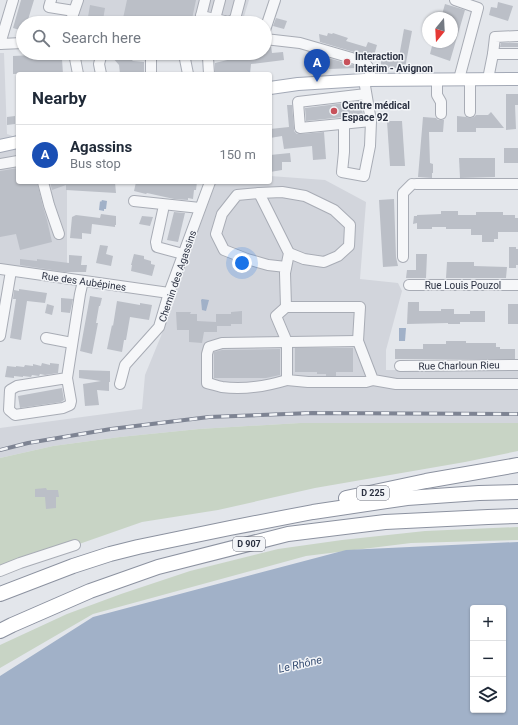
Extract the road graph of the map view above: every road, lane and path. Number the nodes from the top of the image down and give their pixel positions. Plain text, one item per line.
1 (13, 0) edge
2 (51, 0) edge
3 (78, 0) edge
4 (205, 0) edge
5 (220, 0) edge
6 (240, 0) edge
7 (275, 0) edge
8 (455, 0) edge
9 (74, 11) junction
10 (72, 16) edge
11 (201, 16) edge
12 (216, 16) edge
13 (236, 16) edge
14 (270, 16) edge
15 (518, 36) edge
16 (272, 39) edge
17 (16, 43) edge
18 (0, 44) edge
19 (493, 54) junction
20 (518, 54) edge
21 (75, 60) edge
22 (100, 60) edge
23 (151, 60) edge
24 (185, 60) edge
25 (208, 60) edge
26 (78, 72) edge
27 (101, 72) edge
28 (151, 72) edge
29 (188, 72) edge
30 (209, 72) edge
31 (436, 79) junction
32 (465, 79) junction
33 (488, 79) junction
34 (518, 79) edge
35 (368, 80) junction
36 (272, 88) edge
37 (366, 94) junction
38 (470, 112) dead end
39 (441, 114) dead end
40 (371, 121) junction
41 (344, 123) junction
42 (16, 142) edge
43 (0, 146) edge
44 (16, 161) edge
45 (0, 164) edge
46 (44, 184) edge
47 (209, 184) edge
48 (518, 184) edge
49 (259, 193) junction
50 (134, 201) dead end
51 (200, 208) junction
52 (164, 210) dead end
53 (59, 234) dead end
54 (289, 253) junction
55 (183, 254) junction
56 (403, 257) dead end
57 (286, 267) junction
58 (0, 270) edge
59 (11, 271) junction
60 (83, 281) junction
61 (518, 284) edge
62 (409, 285) dead end
63 (169, 293) junction
64 (286, 307) junction
65 (0, 336) edge
66 (46, 338) dead end
67 (287, 342) junction
68 (358, 342) junction
69 (72, 343) junction
70 (518, 365) edge
71 (400, 366) dead end
72 (67, 378) junction
73 (288, 380) junction
74 (373, 380) junction
75 (120, 384) dead end
76 (518, 384) edge
77 (518, 465) edge
78 (518, 492) edge
79 (516, 516) edge
80 (230, 528) junction
81 (75, 545) dead end
82 (0, 571) edge
83 (0, 594) edge
84 (0, 631) edge

1 - 18 street
2 - 9 street
3 - 9 street
4 - 11 street
5 - 12 street
6 - 13 street
7 - 14 street
8 - 32 street
9 - 10 street
15 - 19 street
16 - 35 street
17 - 18 street
19 - 20 street
19 - 33 street
21 - 26 street
22 - 27 street
23 - 28 street
24 - 29 street
25 - 30 street
31 - 32 main road
31 - 35 main road
31 - 39 street
32 - 33 main road
32 - 38 street
33 - 34 main road
35 - 36 main road
35 - 37 street
37 - 40 street
37 - 41 street
40 - 41 street
40 - 41 street
42 - 43 main road
44 - 45 street
46 - 53 street
47 - 51 street, Chemin des Agassins
48 - 56 street
49 - 54 street
49 - 54 street
49 - 57 street
50 - 51 street
51 - 55 street, Chemin des Agassins
52 - 55 street
54 - 57 street
55 - 63 street, Chemin des Agassins
57 - 64 street
58 - 59 street, Rue des Aubépines
59 - 60 street, Rue des Aubépines
59 - 65 street
60 - 63 street, Rue des Aubépines
60 - 69 street
61 - 62 street, Rue Louis Pouzol
63 - 75 street, Chemin des Agassins
64 - 67 street
64 - 68 street
66 - 69 street
67 - 68 street
67 - 73 street
67 - 73 street
68 - 74 street
69 - 72 street
70 - 71 street, Rue Charloun Rieu
72 - 72 street
73 - 74 street
74 - 76 street
77 - 80 highway, D 225
78 - 80 highway, D 907
79 - 84 highway, D 907
80 - 83 highway, D 907
81 - 82 street

